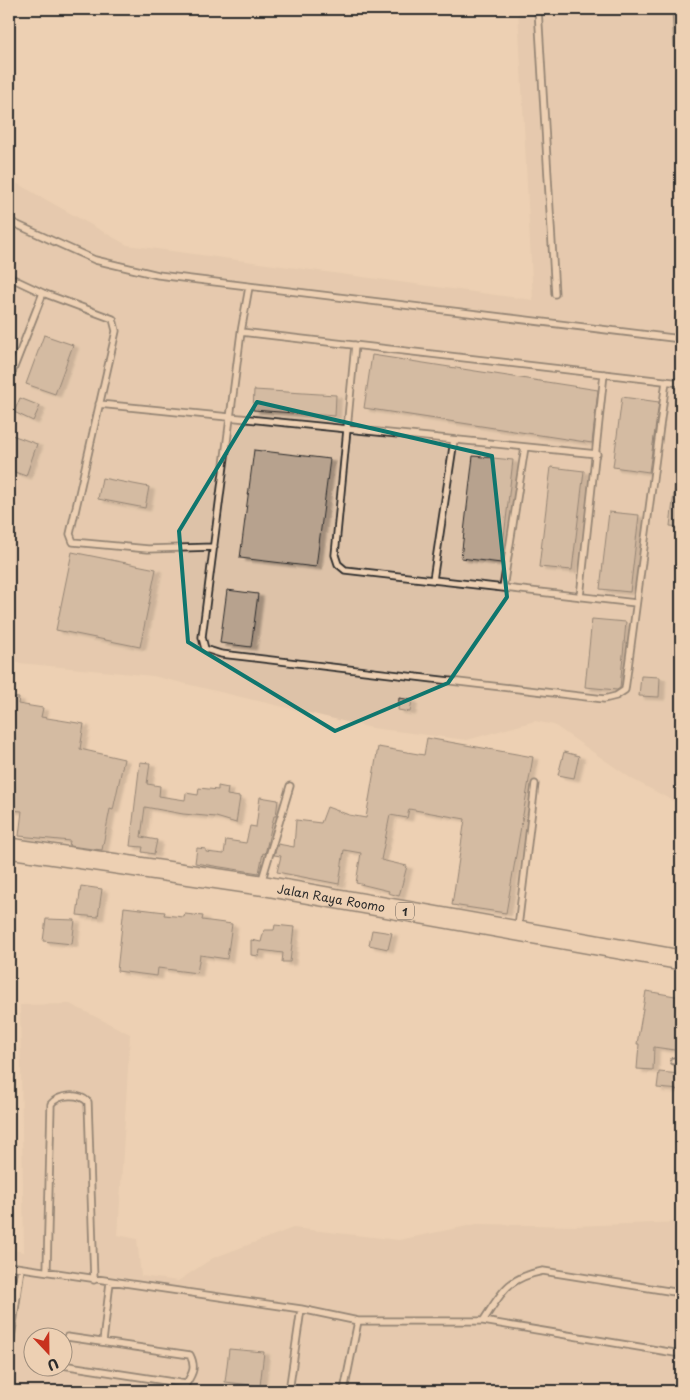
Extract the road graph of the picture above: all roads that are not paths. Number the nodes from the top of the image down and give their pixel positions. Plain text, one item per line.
1 (538, 9) edge
2 (9, 221) edge
3 (9, 277) edge
4 (249, 287) junction
5 (43, 293) junction
6 (555, 294) dead end
7 (241, 332) junction
8 (681, 339) edge
9 (354, 345) junction
10 (604, 374) junction
11 (9, 380) edge
12 (666, 381) junction
13 (681, 383) edge
14 (99, 404) junction
15 (231, 418) junction
16 (345, 429) junction
17 (454, 440) junction
18 (525, 447) junction
19 (597, 454) junction
20 (214, 547) junction
21 (433, 580) junction
22 (503, 588) junction
23 (580, 597) junction
24 (636, 604) junction
25 (535, 784) dead end
26 (290, 786) dead end
27 (9, 848) edge
28 (260, 885) junction
29 (518, 929) junction
30 (681, 960) edge
31 (674, 1061) dead end
32 (681, 1062) edge
33 (9, 1266) edge
34 (21, 1268) junction
35 (48, 1270) junction
36 (94, 1280) junction
37 (110, 1282) junction
38 (681, 1293) edge
39 (301, 1310) junction
40 (358, 1321) junction
41 (483, 1322) junction
42 (72, 1338) edge
43 (104, 1342) junction
44 (9, 1352) edge
45 (681, 1354) edge
46 (72, 1367) edge
47 (289, 1391) edge
48 (344, 1391) edge

1 - 6 lane
2 - 4 lane
3 - 5 lane
4 - 7 lane
4 - 8 lane
5 - 11 lane
5 - 14 lane
7 - 9 lane
7 - 15 lane
9 - 10 lane
9 - 16 lane
10 - 12 lane
10 - 19 lane
12 - 13 lane
12 - 24 lane
14 - 15 lane
14 - 20 lane
15 - 16 lane
15 - 20 lane
16 - 17 lane
16 - 21 lane
17 - 18 lane
17 - 21 lane
18 - 19 lane
18 - 22 lane
19 - 23 lane
20 - 24 lane
21 - 22 lane
22 - 23 lane
23 - 24 lane
25 - 29 lane
26 - 28 lane
27 - 28 highway, Jalan Raya Roomo / 1
28 - 29 highway, Jalan Raya Roomo / 1
29 - 30 highway, Jalan Raya Roomo / 1
31 - 32 lane
33 - 34 lane
34 - 35 lane
34 - 44 lane
35 - 36 lane
35 - 36 lane
36 - 37 lane
37 - 39 lane
37 - 43 lane
38 - 41 lane
39 - 40 lane
39 - 47 lane
40 - 41 lane
40 - 48 lane
41 - 45 lane
42 - 43 lane
43 - 46 lane

